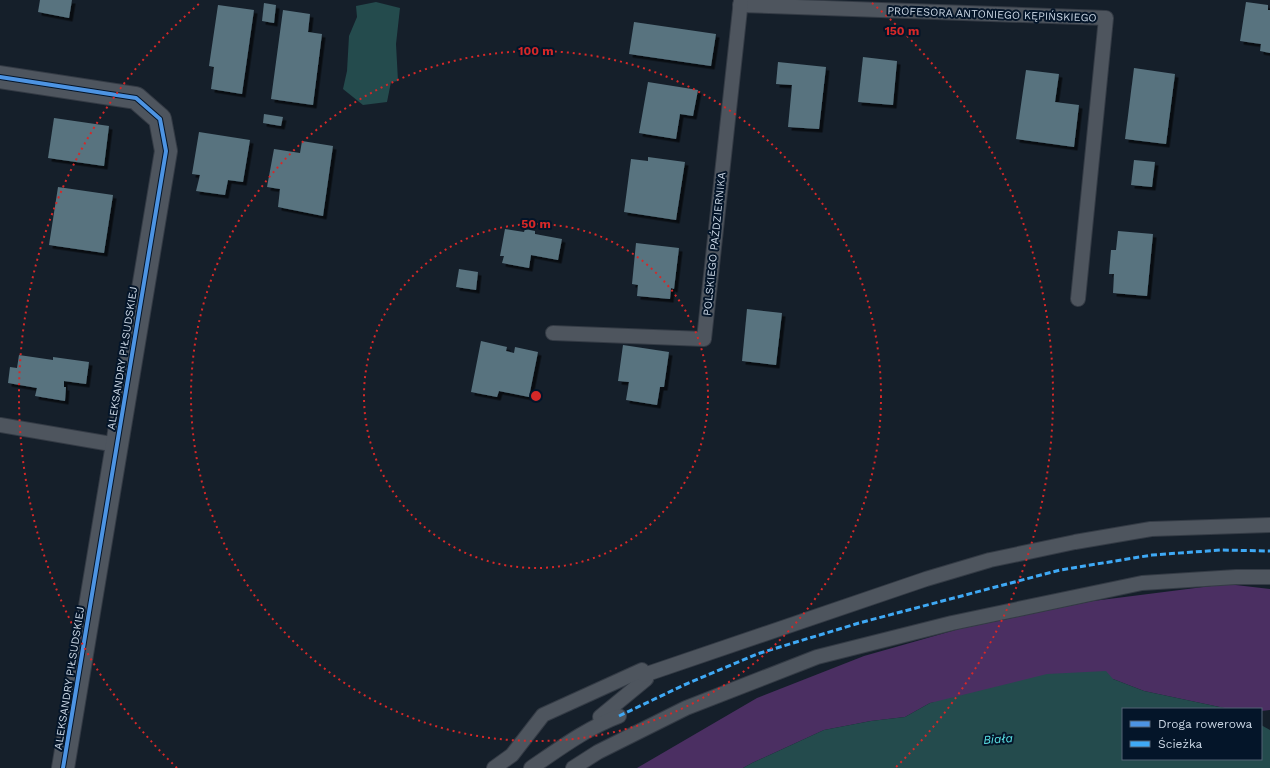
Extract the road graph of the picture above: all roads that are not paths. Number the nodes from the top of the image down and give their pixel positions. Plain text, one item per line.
1 (740, 3) edge
2 (0, 77) edge
3 (1078, 299) dead end
4 (553, 333) dead end
5 (0, 425) edge
6 (117, 445) junction
7 (1270, 525) edge
8 (1270, 577) edge
9 (644, 675) junction
10 (619, 716) dead end
11 (604, 722) junction
12 (63, 768) edge
13 (494, 768) edge
14 (531, 768) edge
15 (573, 768) edge

1 - 3 lane, PROFESORA ANTONIEGO KĘPIŃSKIEGO
1 - 4 lane, POLSKIEGO PAŹDZIERNIKA
2 - 6 street, ALEKSANDRY PIŁSUDSKIEJ
5 - 6 lane
6 - 12 street, ALEKSANDRY PIŁSUDSKIEJ
7 - 9 lane
8 - 15 lane
9 - 11 lane
9 - 13 lane
10 - 11 lane
11 - 14 lane

